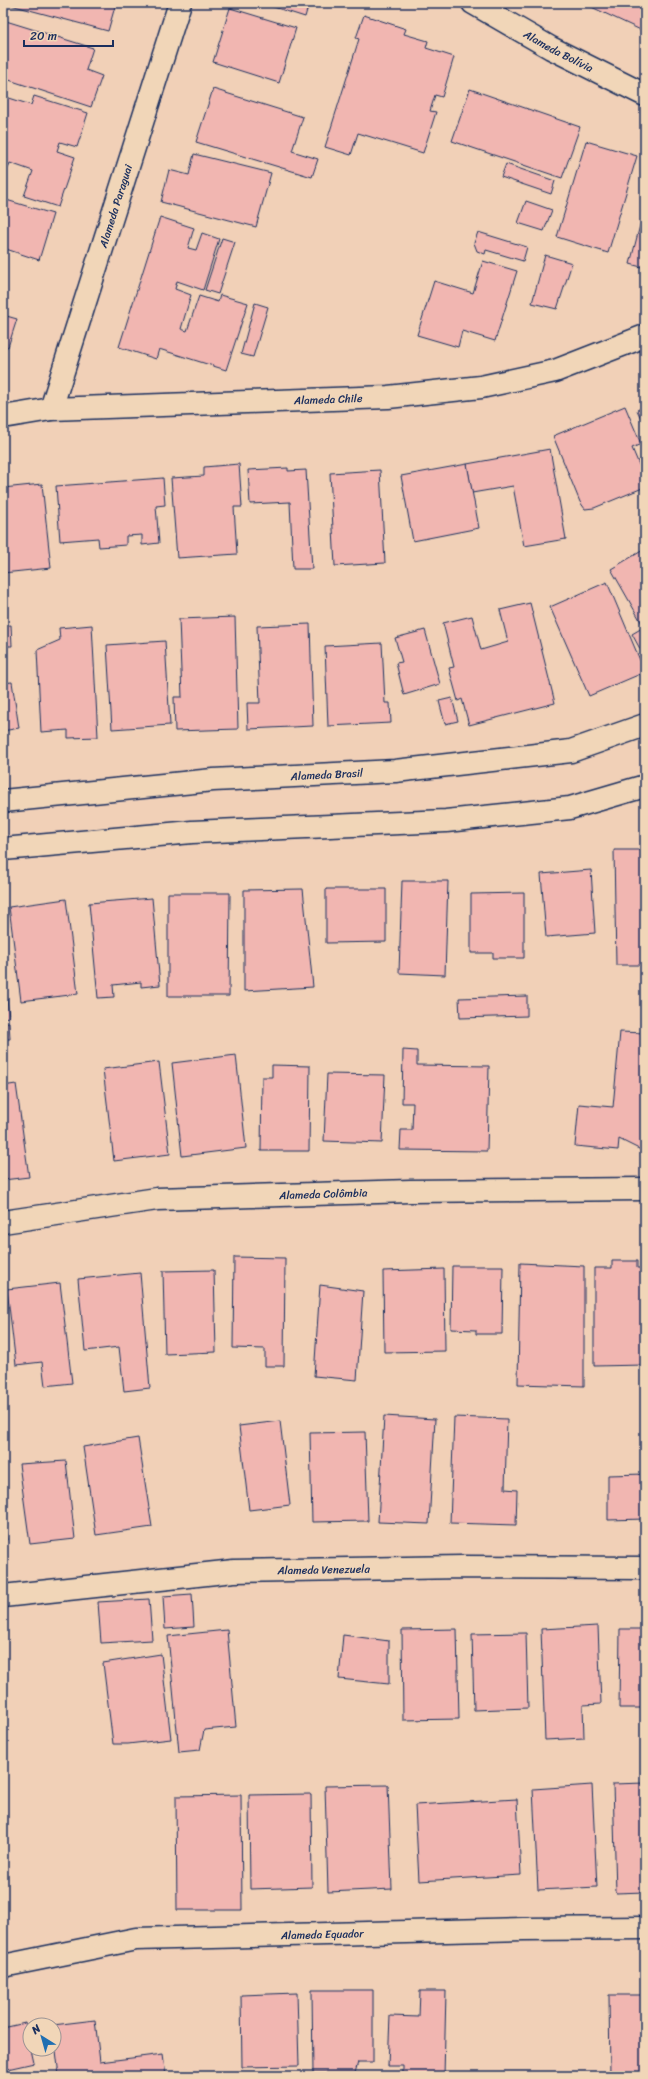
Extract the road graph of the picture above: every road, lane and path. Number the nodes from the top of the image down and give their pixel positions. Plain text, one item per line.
1 (180, 3) edge
2 (473, 3) edge
3 (645, 95) edge
4 (645, 336) edge
5 (51, 408) junction
6 (3, 417) edge
7 (645, 725) edge
8 (645, 786) edge
9 (3, 801) edge
10 (3, 849) edge
11 (645, 1188) edge
12 (3, 1222) edge
13 (645, 1568) edge
14 (3, 1596) edge
15 (645, 1928) edge
16 (3, 1966) edge

1 - 5 street, Alameda Paraguai
2 - 3 street, Alameda Bolívia
4 - 5 street, Alameda Chile
5 - 6 street, Alameda Chile
7 - 9 street, Alameda Brasil
8 - 10 street
11 - 12 street, Alameda Colômbia
13 - 14 street, Alameda Venezuela
15 - 16 street, Alameda Equador

